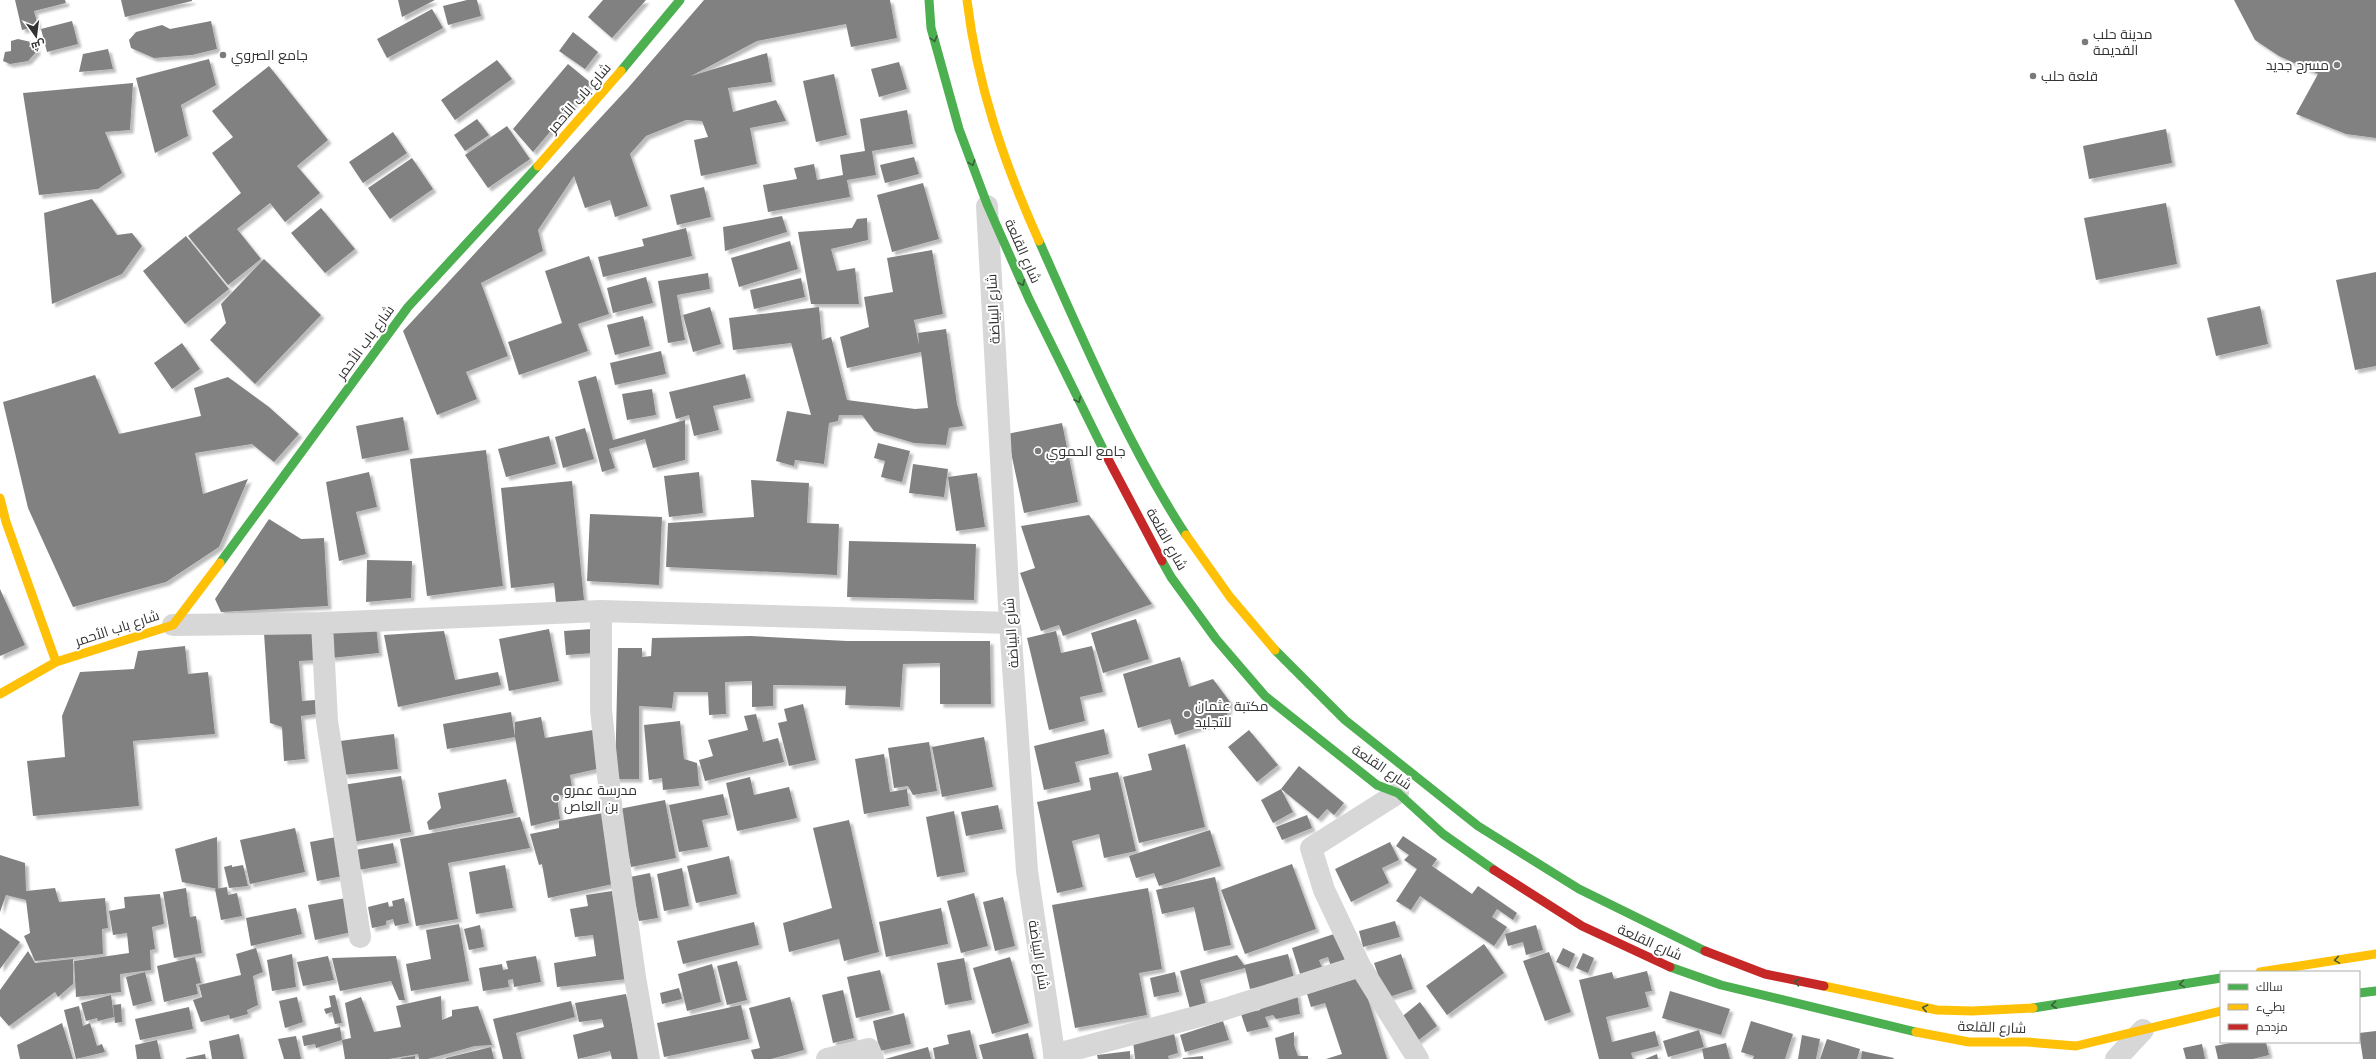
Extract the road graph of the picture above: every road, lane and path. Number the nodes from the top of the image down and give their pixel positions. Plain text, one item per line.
1 (680, 0) edge
2 (929, 0) edge
3 (967, 0) edge
4 (987, 204) junction
5 (0, 498) edge
6 (3, 522) edge
7 (601, 611) junction
8 (322, 623) junction
9 (1010, 623) junction
10 (173, 625) junction
11 (56, 662) junction
12 (0, 694) edge
13 (1398, 793) junction
14 (360, 937) dead end
15 (2376, 954) edge
16 (1360, 966) junction
17 (2266, 971) edge
18 (2220, 978) edge
19 (2376, 991) edge
20 (2360, 993) edge
21 (2220, 1011) edge
22 (2143, 1030) junction
23 (1054, 1057) edge
24 (649, 1059) edge
25 (827, 1059) edge
26 (873, 1059) edge
27 (1418, 1059) edge
28 (2116, 1059) edge

1 - 10 street, شارع باب الأحمر
2 -> 4 street, شارع القلعة
18 -> 3 street
4 - 9 street, شارع البياضة
4 -> 13 street, شارع القلعة
5 - 6 street
6 - 11 street
7 - 8 street
7 - 9 street
7 - 24 street
8 - 10 street
8 - 14 street
9 - 23 street, شارع البياضة
10 - 11 street, شارع باب الأحمر
11 - 12 street, شارع باب الأحمر
13 - 16 street
13 - 22 street, شارع القلعة
15 -> 17 street
16 - 23 street
16 - 27 street
19 - 20 street
21 - 22 street, شارع القلعة
22 - 28 street
25 - 26 street

